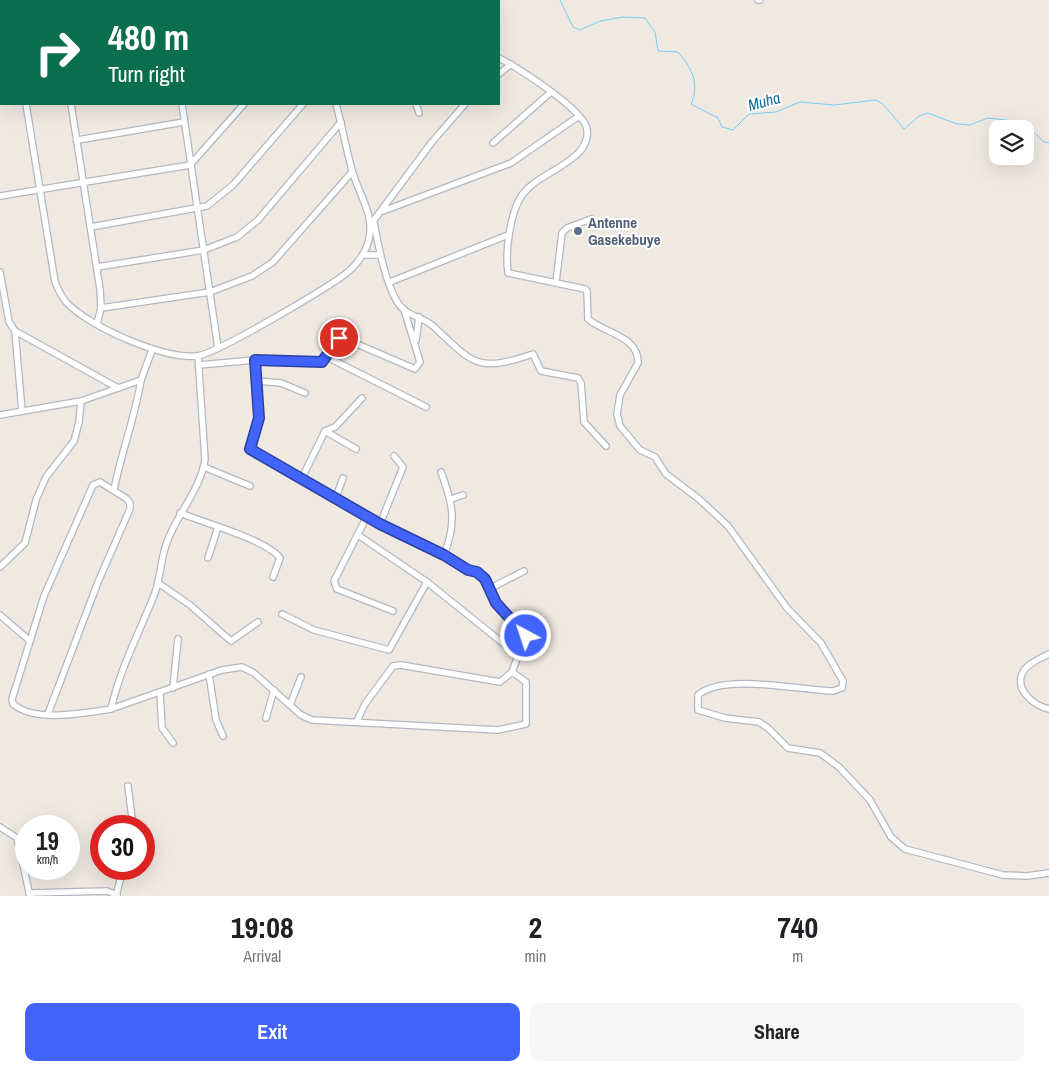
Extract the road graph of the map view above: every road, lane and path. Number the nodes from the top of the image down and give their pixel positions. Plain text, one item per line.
1 (500, 59) edge
2 (510, 64) junction
3 (500, 73) edge
4 (551, 92) junction
5 (26, 105) edge
6 (71, 105) edge
7 (182, 105) edge
8 (243, 105) edge
9 (302, 105) edge
10 (336, 105) edge
11 (416, 105) edge
12 (464, 105) edge
13 (419, 113) dead end
14 (579, 116) junction
15 (184, 122) junction
16 (341, 122) junction
17 (78, 140) junction
18 (493, 143) dead end
19 (190, 166) junction
20 (352, 172) junction
21 (84, 183) junction
22 (40, 190) junction
23 (0, 196) edge
24 (197, 208) junction
25 (383, 211) junction
26 (591, 219) dead end
27 (372, 222) junction
28 (91, 227) junction
29 (508, 235) junction
30 (367, 248) junction
31 (378, 248) junction
32 (204, 250) junction
33 (363, 254) junction
34 (380, 255) junction
35 (97, 267) junction
36 (0, 272) edge
37 (390, 282) junction
38 (556, 282) junction
39 (210, 292) junction
40 (101, 308) junction
41 (404, 309) junction
42 (419, 317) junction
43 (97, 324) junction
44 (15, 331) junction
45 (416, 342) junction
46 (218, 348) junction
47 (152, 350) junction
48 (198, 356) junction
49 (327, 357) junction
50 (255, 360) junction
51 (199, 365) junction
52 (141, 380) junction
53 (256, 381) junction
54 (118, 388) junction
55 (305, 393) dead end
56 (362, 398) dead end
57 (81, 401) junction
58 (426, 407) dead end
59 (22, 410) junction
60 (0, 415) edge
61 (325, 431) junction
62 (606, 446) dead end
63 (356, 448) dead end
64 (394, 456) dead end
65 (204, 468) junction
66 (441, 472) dead end
67 (302, 478) junction
68 (343, 478) dead end
69 (250, 486) dead end
70 (114, 490) junction
71 (463, 495) dead end
72 (336, 496) junction
73 (451, 499) junction
74 (180, 513) junction
75 (367, 516) junction
76 (380, 524) junction
77 (218, 527) junction
78 (358, 535) junction
79 (444, 555) junction
80 (208, 558) dead end
81 (0, 567) edge
82 (524, 571) dead end
83 (273, 577) dead end
84 (427, 582) junction
85 (158, 583) junction
86 (489, 588) junction
87 (393, 611) dead end
88 (282, 614) dead end
89 (0, 615) edge
90 (258, 622) dead end
91 (178, 639) dead end
92 (29, 640) junction
93 (1049, 654) edge
94 (519, 656) junction
95 (512, 672) junction
96 (209, 674) junction
97 (301, 677) dead end
98 (173, 688) junction
99 (274, 690) junction
100 (160, 693) junction
101 (290, 705) junction
102 (111, 709) junction
103 (1049, 709) edge
104 (48, 714) junction
105 (266, 718) dead end
106 (357, 721) junction
107 (223, 736) dead end
108 (172, 743) dead end
109 (128, 786) dead end
110 (133, 815) edge
111 (0, 827) edge
112 (1049, 873) edge
113 (120, 880) edge
114 (30, 895) edge
115 (116, 895) edge

1 - 2 street
2 - 3 street
2 - 4 street
4 - 14 street
4 - 18 street
5 - 22 street
6 - 17 street
7 - 15 street
8 - 19 street
9 - 24 street
10 - 16 street
11 - 13 street
12 - 25 street
14 - 25 street
14 - 29 street
15 - 17 street
15 - 19 street
16 - 20 street
16 - 32 street
17 - 21 street
19 - 21 street
19 - 24 street
20 - 27 street
20 - 39 street
21 - 22 street
21 - 28 street
22 - 23 street
22 - 43 street
24 - 28 street
24 - 32 street
25 - 27 street
26 - 38 street
27 - 30 street
27 - 31 street
28 - 35 street
29 - 37 street
29 - 38 street
30 - 31 street
30 - 33 street
31 - 34 street
32 - 35 street
32 - 39 street
33 - 34 street
33 - 46 street
34 - 37 street
35 - 40 street
36 - 44 street
37 - 41 street
38 - 112 street
39 - 40 street
39 - 46 street
40 - 43 street
41 - 42 street
41 - 45 street
42 - 45 street
42 - 62 street
43 - 47 street
44 - 54 street
44 - 59 street
45 - 49 street
46 - 48 street
47 - 48 street
47 - 52 street
48 - 51 street
49 - 50 street
49 - 58 street
50 - 51 street
50 - 53 street
51 - 65 street
52 - 54 street
52 - 70 street
53 - 55 street
53 - 67 street
54 - 57 street
56 - 61 street
57 - 59 street
57 - 81 street
59 - 60 street
61 - 63 street
61 - 67 street
64 - 76 street
65 - 69 street
65 - 74 street
66 - 73 street
67 - 72 street
68 - 72 street
70 - 92 street
70 - 104 street
71 - 73 street
72 - 75 street
73 - 79 street
74 - 77 street
74 - 85 street
75 - 76 street
75 - 78 street
76 - 79 street
77 - 80 street
77 - 83 street
78 - 84 street
78 - 87 street
79 - 86 street
82 - 86 street
84 - 88 street
84 - 94 street
85 - 90 street
85 - 102 street
86 - 94 street
89 - 92 street
91 - 98 street
92 - 104 street
93 - 103 street
94 - 95 street
95 - 106 street
95 - 106 street
96 - 98 street
96 - 99 street
96 - 107 street
97 - 101 street
98 - 100 street
99 - 101 street
99 - 105 street
100 - 102 street
100 - 108 street
101 - 106 street
102 - 104 street
109 - 110 street
111 - 114 street
113 - 115 street
114 - 115 street

